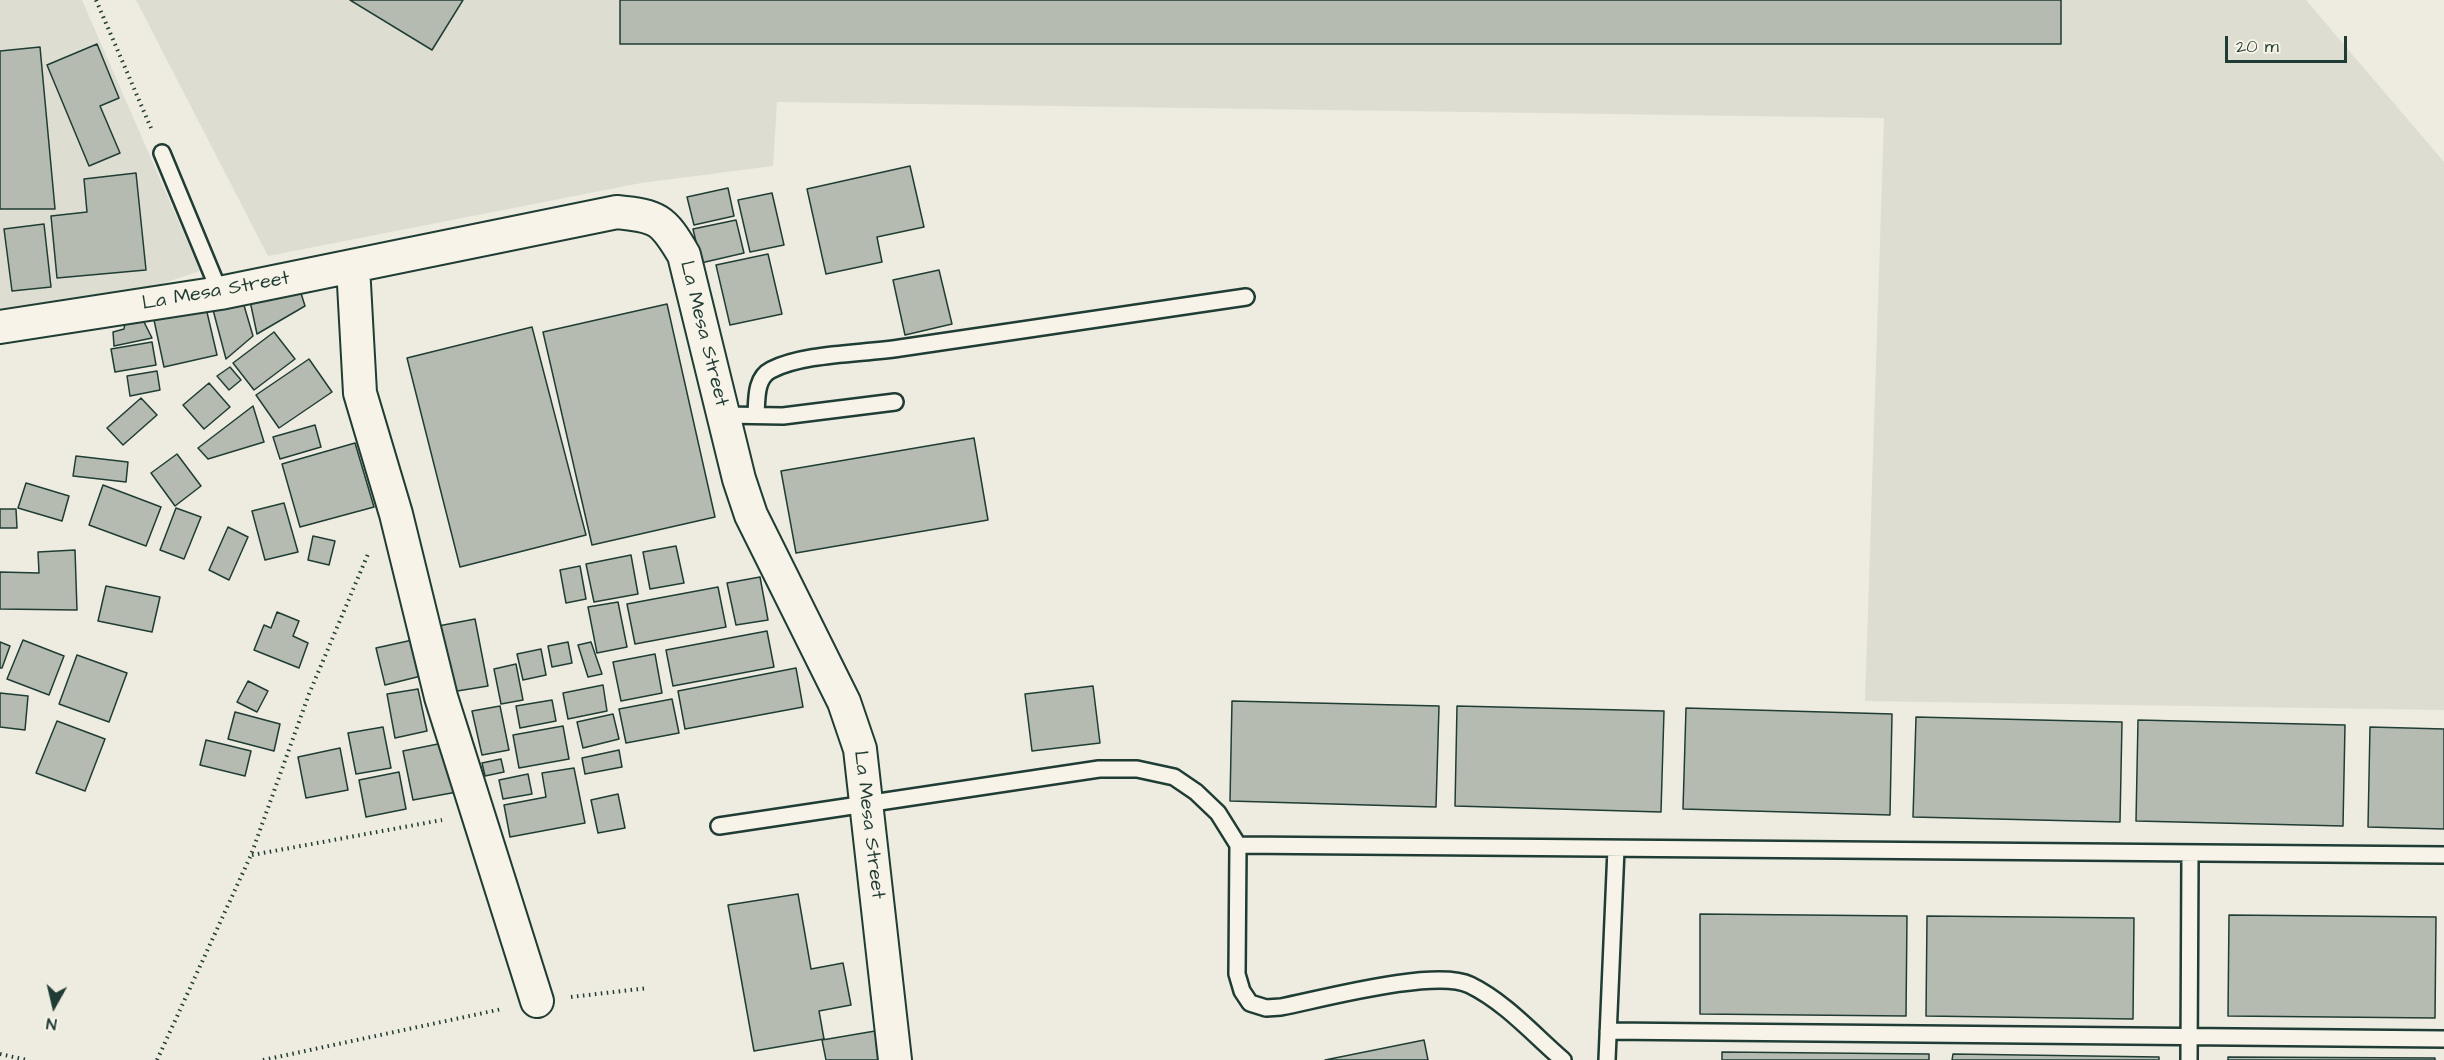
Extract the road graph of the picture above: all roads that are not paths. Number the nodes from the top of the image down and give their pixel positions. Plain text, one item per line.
1 (162, 153) road end
2 (353, 266) junction
3 (220, 293) junction
4 (1246, 297) dead end
5 (0, 327) edge
6 (895, 402) dead end
7 (724, 415) junction
8 (756, 415) junction
9 (867, 804) junction
10 (719, 826) dead end
11 (1238, 845) junction
12 (1616, 849) junction
13 (2190, 854) junction
14 (2444, 855) edge
15 (537, 1001) road end
16 (1608, 1030) junction
17 (2189, 1037) junction
18 (2444, 1039) edge
19 (895, 1060) edge
20 (1563, 1060) edge
21 (1607, 1060) edge
22 (2189, 1060) edge

1 - 3 lane
2 - 3 street, La Mesa Street
2 - 7 street, La Mesa Street
2 - 15 street
3 - 5 street, La Mesa Street
4 - 8 lane
6 - 8 lane
7 - 8 lane
7 - 9 street, La Mesa Street
9 - 10 lane
9 - 11 lane
9 - 19 street, La Mesa Street
11 - 12 lane
11 - 20 lane
12 - 13 lane
12 - 16 lane
13 - 14 lane
13 - 17 lane
16 - 17 lane
16 - 21 lane
17 - 18 lane
17 - 22 lane

